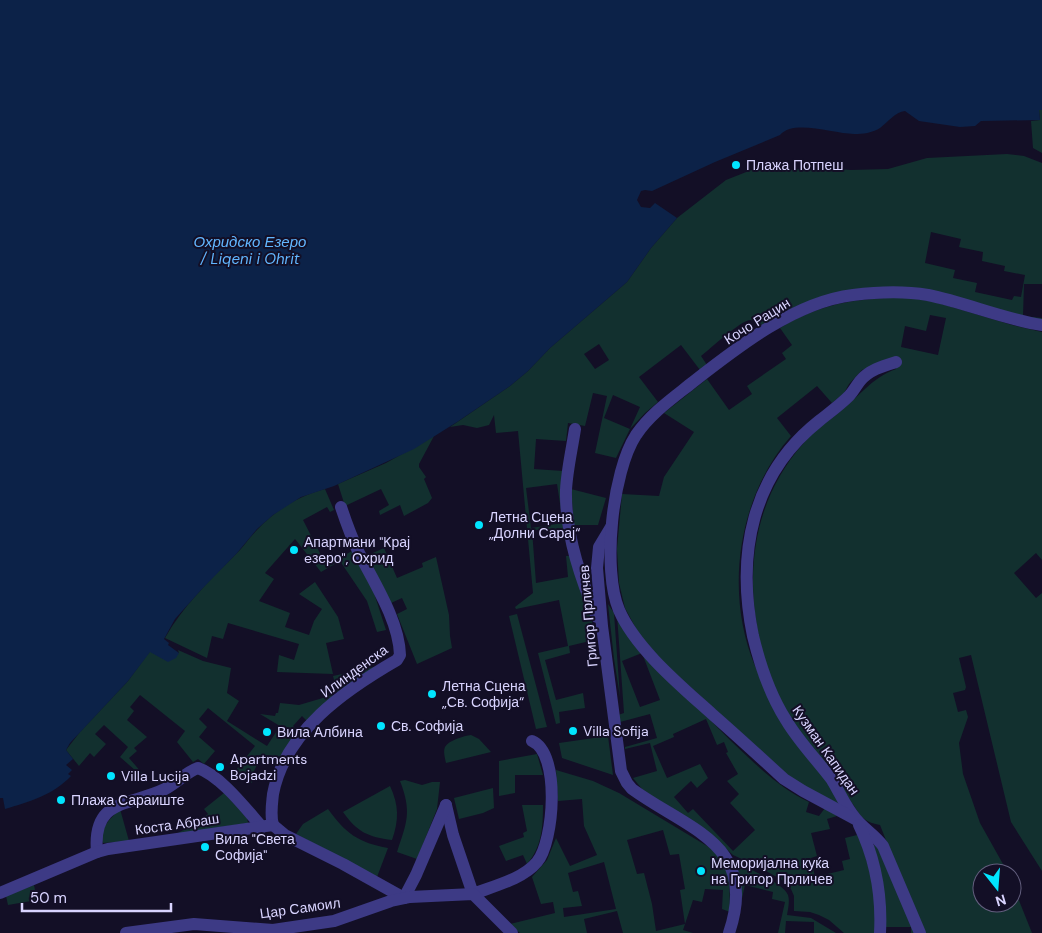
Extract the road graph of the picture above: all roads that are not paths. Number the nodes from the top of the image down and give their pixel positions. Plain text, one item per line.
1 (1042, 326) edge
2 (896, 362) dead end
3 (575, 429) dead end
4 (341, 507) dead end
5 (611, 527) junction
6 (602, 626) junction
7 (532, 741) dead end
8 (855, 818) junction
9 (267, 826) junction
10 (96, 852) junction
11 (0, 894) edge
12 (473, 894) junction
13 (404, 898) junction
14 (126, 933) edge
15 (512, 933) edge
16 (729, 933) edge
17 (880, 933) edge
18 (920, 933) edge

1 - 5 street, Кочо Рацин
2 - 8 street, Кузман Капидан
3 - 6 street
4 - 9 street, Илинденска
5 - 6 street, Григор Прличев
5 - 8 street, Григор Прличев
6 - 16 street, Григор Прличев
7 - 12 street
8 - 17 street
8 - 18 street, Кузман Капидан
9 - 10 street, Коста Абраш
9 - 10 street, Коста Абраш
9 - 13 street, Коста Абраш
10 - 11 street, Коста Абраш
12 - 13 street
12 - 13 street
12 - 15 street
13 - 14 street, Цар Самоил

